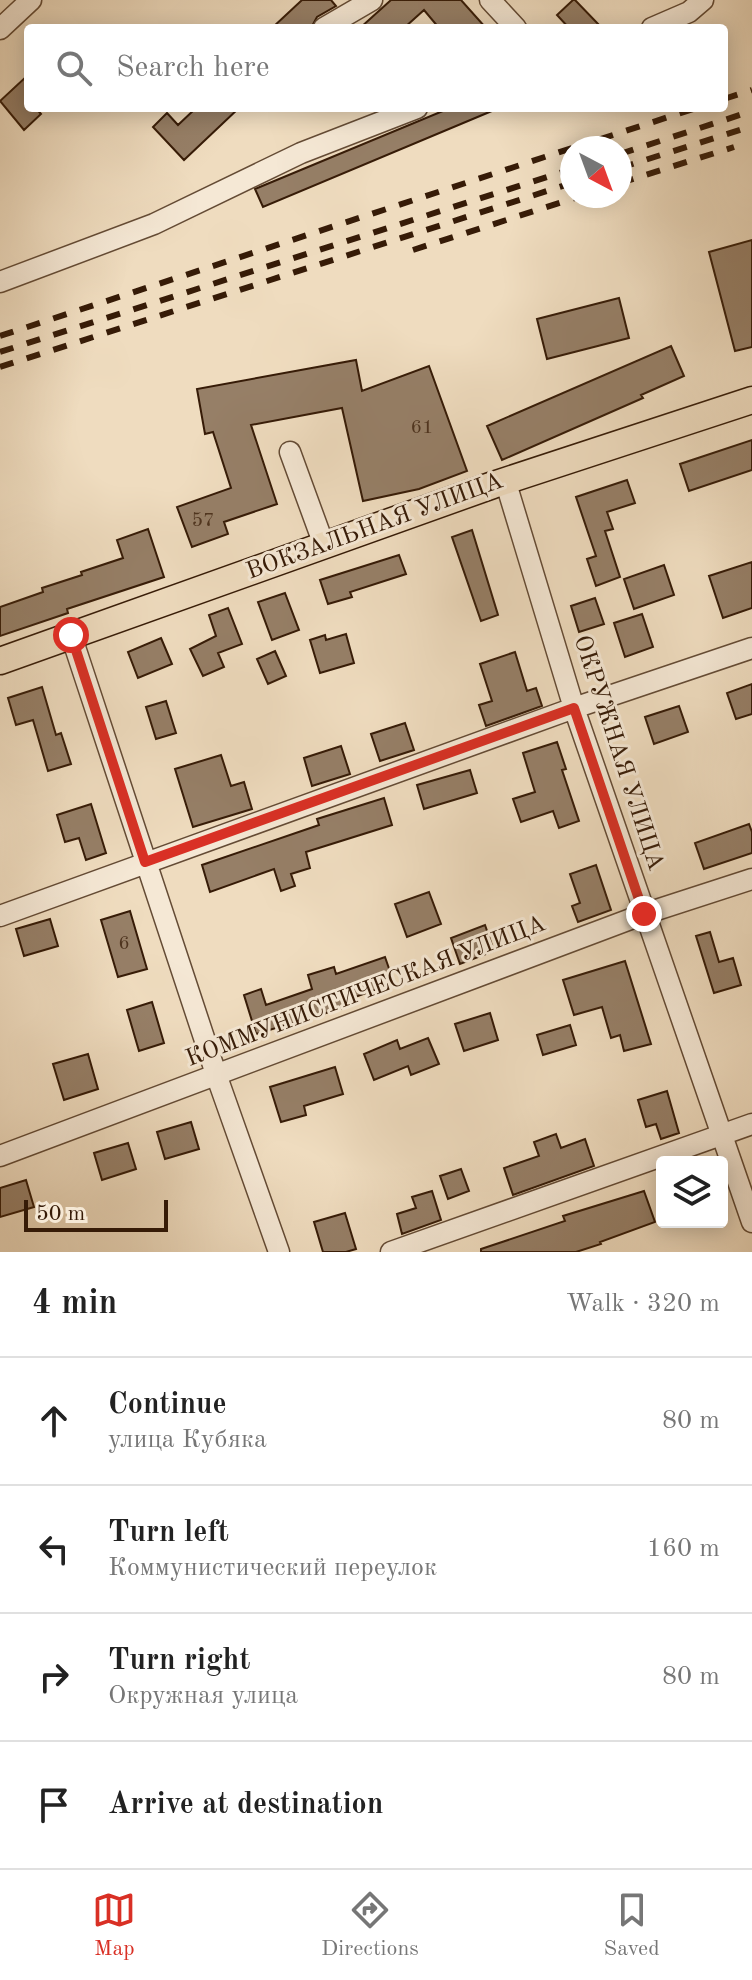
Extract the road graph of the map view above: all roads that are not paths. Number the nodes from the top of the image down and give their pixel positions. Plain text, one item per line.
1 (31, 0) edge
2 (372, 0) edge
3 (490, 0) edge
4 (703, 0) edge
5 (331, 24) edge
6 (512, 24) edge
7 (661, 24) edge
8 (0, 29) edge
9 (407, 112) edge
10 (0, 282) edge
11 (752, 400) edge
12 (290, 452) dead end
13 (505, 480) junction
14 (324, 545) junction
15 (71, 635) junction
16 (752, 648) edge
17 (0, 661) edge
18 (574, 708) junction
19 (145, 862) junction
20 (752, 879) edge
21 (644, 914) junction
22 (0, 916) edge
23 (217, 1077) junction
24 (752, 1124) edge
25 (722, 1133) junction
26 (0, 1156) edge
27 (752, 1222) edge
28 (279, 1252) edge
29 (391, 1252) edge

1 - 8 street
2 - 5 street
3 - 6 street
4 - 7 street
9 - 10 street
11 - 13 main road, ВОКЗАЛЬНАЯ УЛИЦА
12 - 14 street
13 - 14 main road, ВОКЗАЛЬНАЯ УЛИЦА
13 - 18 street, ОКРУЖНАЯ УЛИЦА
14 - 15 main road, ВОКЗАЛЬНАЯ УЛИЦА
15 - 17 main road, ВОКЗАЛЬНАЯ УЛИЦА
15 - 19 street
16 - 18 street
18 - 19 street
18 - 21 street, ОКРУЖНАЯ УЛИЦА
19 - 22 street
19 - 23 street
20 - 21 street, КОММУНИСТИЧЕСКАЯ УЛИЦА
21 - 23 street, КОММУНИСТИЧЕСКАЯ УЛИЦА
21 - 25 street, ОКРУЖНАЯ УЛИЦА
23 - 26 street, КОММУНИСТИЧЕСКАЯ УЛИЦА
23 - 28 street
24 - 25 street
25 - 27 street, ОКРУЖНАЯ УЛИЦА
25 - 29 street

